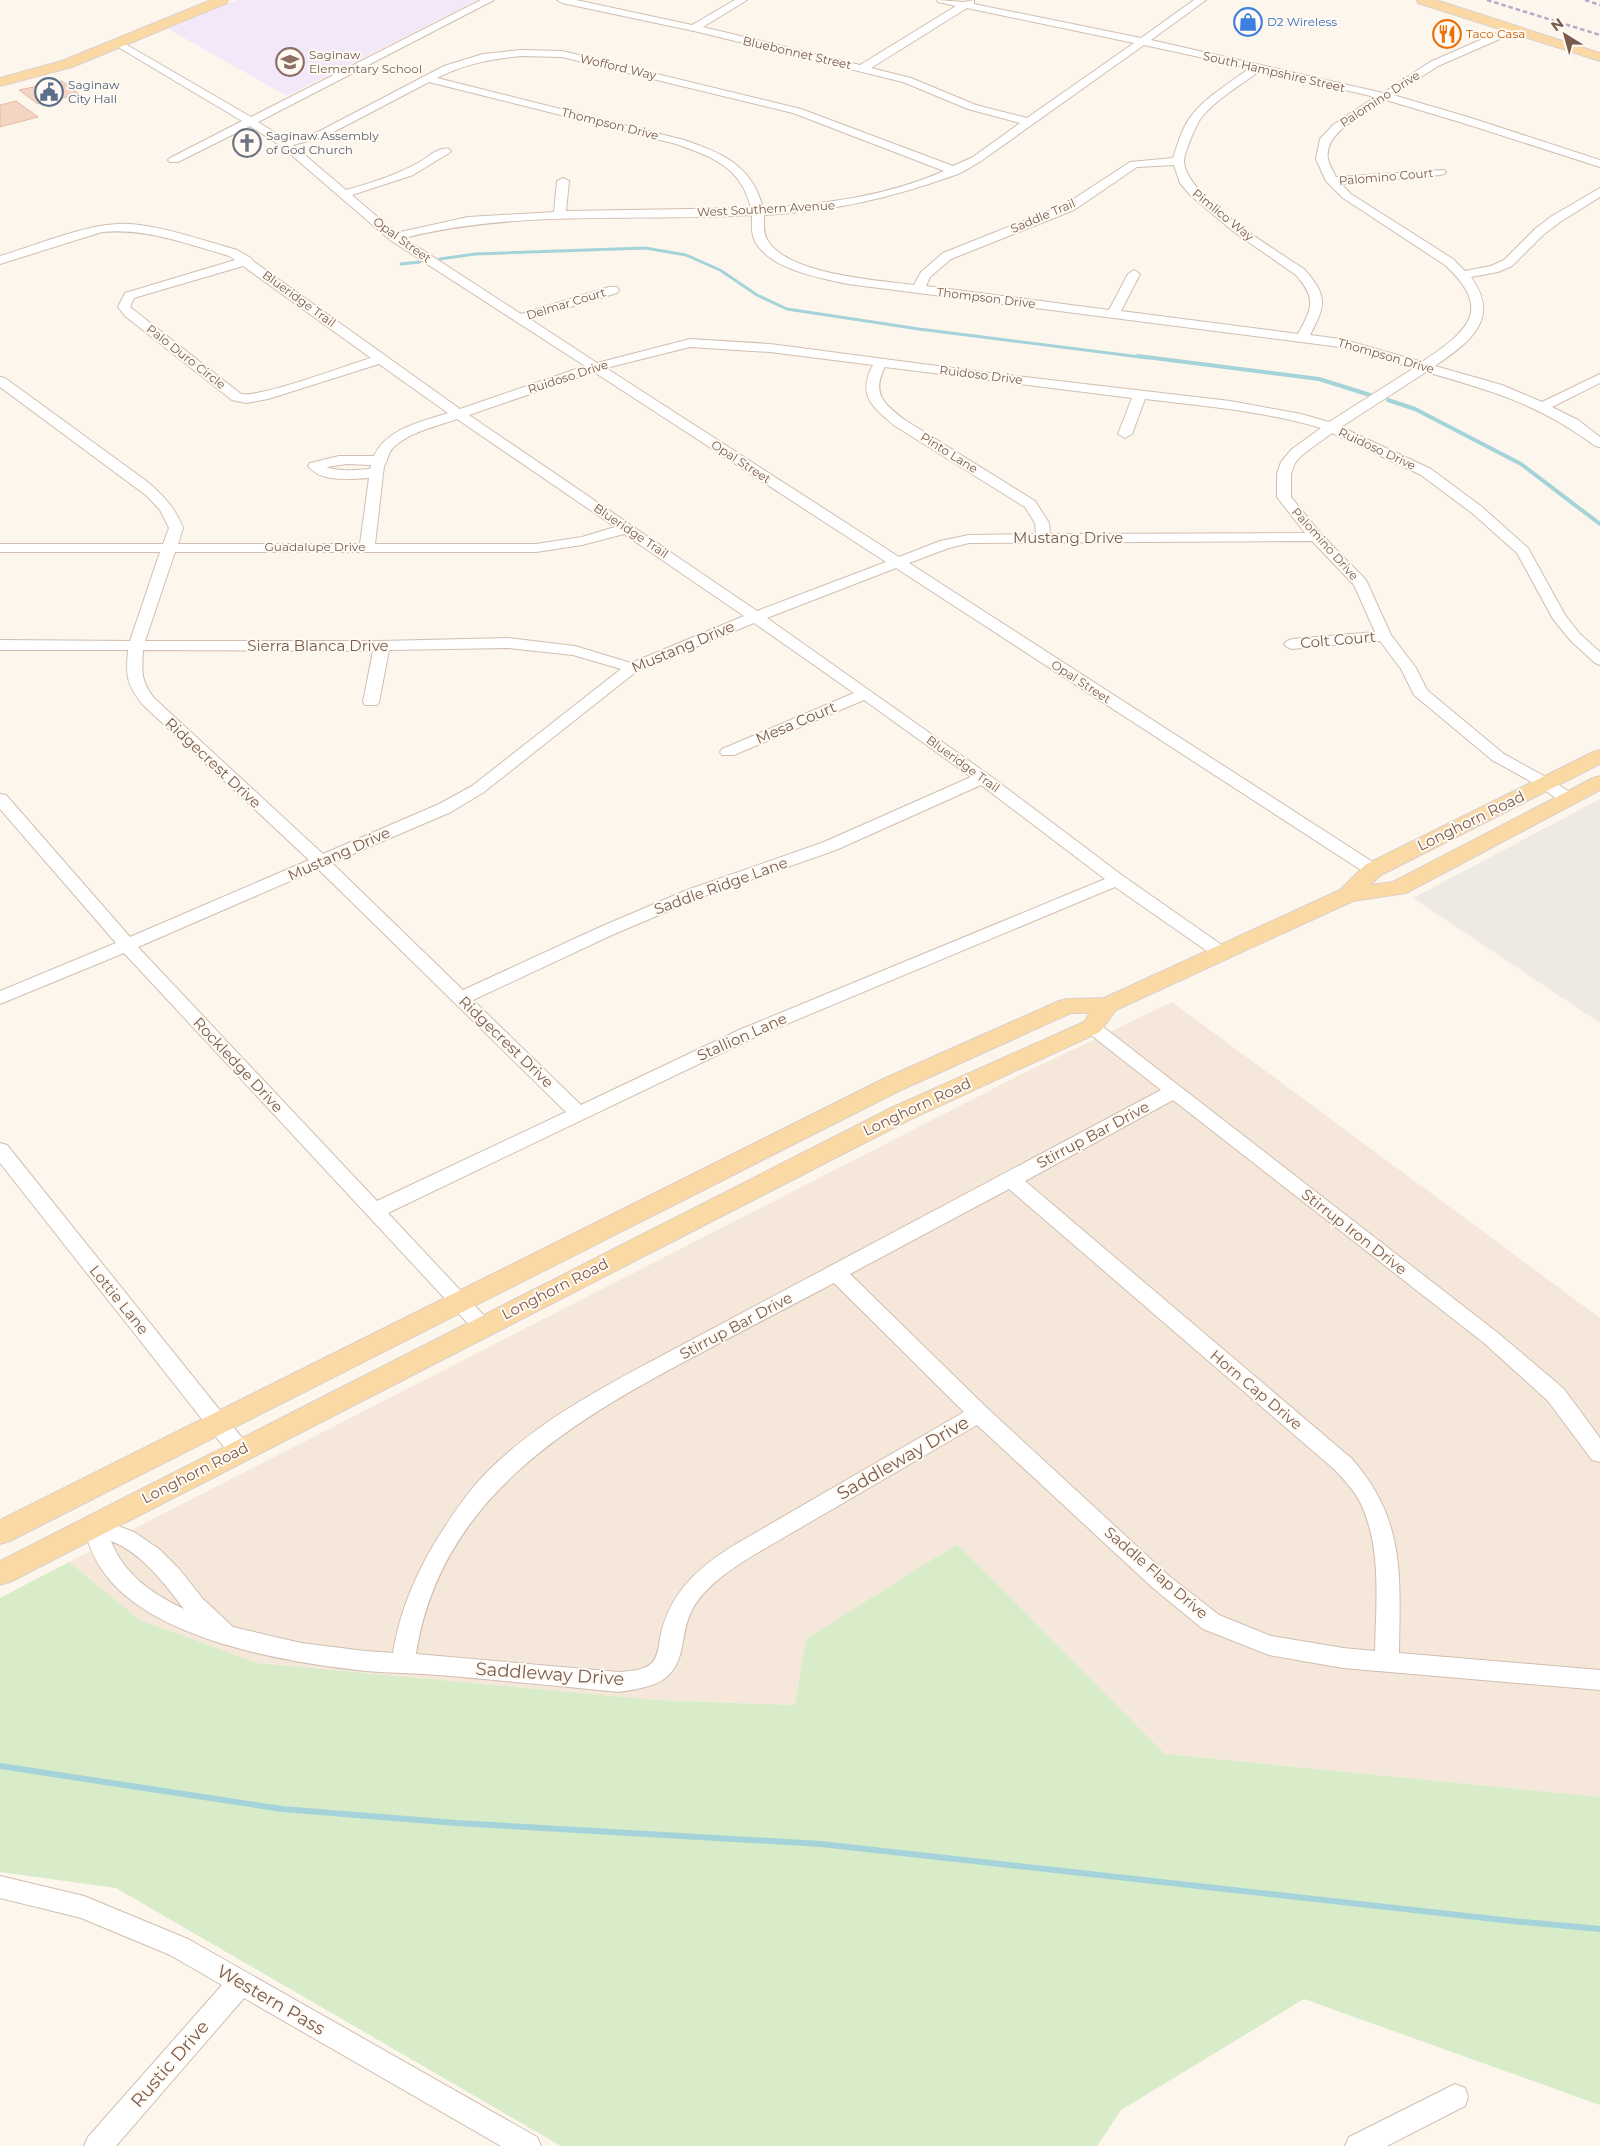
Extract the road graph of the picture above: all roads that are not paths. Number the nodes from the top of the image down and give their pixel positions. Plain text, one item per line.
1 (222, 0) edge
2 (489, 0) edge
3 (562, 0) edge
4 (742, 0) edge
5 (942, 0) edge
6 (1201, 0) edge
7 (1423, 0) edge
8 (969, 2) edge
9 (694, 28) junction
10 (1514, 29) junction
11 (1140, 42) junction
12 (118, 44) junction
13 (1600, 57) edge
14 (1258, 67) junction
15 (863, 68) junction
16 (428, 79) junction
17 (0, 82) edge
18 (1384, 97) junction
19 (250, 121) junction
20 (1027, 122) junction
21 (285, 144) junction
22 (445, 150) dead end
23 (174, 160) dead end
24 (1178, 161) junction
25 (1600, 164) edge
26 (956, 171) junction
27 (1440, 172) dead end
28 (563, 181) dead end
29 (1332, 182) junction
30 (1600, 192) edge
31 (344, 194) junction
32 (758, 212) junction
33 (560, 216) junction
34 (394, 237) junction
35 (0, 260) edge
36 (247, 261) junction
37 (1134, 274) dead end
38 (1463, 275) junction
39 (918, 289) junction
40 (613, 290) dead end
41 (1114, 313) junction
42 (520, 318) junction
43 (1303, 337) junction
44 (381, 358) junction
45 (881, 362) junction
46 (595, 367) junction
47 (1425, 367) junction
48 (1600, 378) edge
49 (0, 381) edge
50 (1140, 394) junction
51 (1542, 407) junction
52 (458, 414) junction
53 (1331, 427) junction
54 (1125, 434) dead end
55 (1600, 443) edge
56 (627, 528) junction
57 (1043, 537) junction
58 (1316, 537) junction
59 (367, 547) junction
60 (0, 548) edge
61 (169, 549) junction
62 (897, 563) junction
63 (756, 617) junction
64 (1384, 636) junction
65 (1292, 644) dead end
66 (0, 645) edge
67 (136, 645) junction
68 (382, 646) junction
69 (1600, 660) edge
70 (632, 668) junction
71 (865, 694) junction
72 (371, 702) dead end
73 (728, 752) dead end
74 (1600, 756) edge
75 (982, 778) junction
76 (1600, 782) edge
77 (1547, 784) junction
78 (0, 799) edge
79 (1568, 799) junction
80 (321, 862) junction
81 (1373, 870) junction
82 (1117, 880) junction
83 (1348, 896) junction
84 (127, 945) junction
85 (1223, 954) junction
86 (0, 998) edge
87 (461, 998) junction
88 (1108, 1005) junction
89 (1092, 1027) junction
90 (1173, 1092) junction
91 (578, 1113) junction
92 (2, 1156) edge
93 (1010, 1179) junction
94 (374, 1211) junction
95 (836, 1273) junction
96 (460, 1302) junction
97 (482, 1326) junction
98 (979, 1414) junction
99 (218, 1424) junction
100 (239, 1450) junction
101 (1600, 1454) edge
102 (94, 1526) junction
103 (0, 1533) edge
104 (0, 1574) edge
105 (225, 1634) junction
106 (1387, 1661) junction
107 (404, 1662) junction
108 (1600, 1680) edge
109 (0, 1887) edge
110 (242, 1983) junction
111 (1455, 2097) dead end
112 (98, 2146) edge
113 (527, 2146) edge
114 (1359, 2146) edge

1 - 12 main road
2 - 19 street
3 - 9 street, Bluebonnet Street
4 - 9 street
5 - 8 street, South Hampshire Street
6 - 11 street, West Southern Avenue
7 - 10 main road
8 - 11 street, South Hampshire Street
8 - 15 street
9 - 15 street, Bluebonnet Street
10 - 13 main road
10 - 18 street, Palomino Drive
11 - 14 street, South Hampshire Street
11 - 20 street, West Southern Avenue
12 - 17 main road
12 - 19 street, Opal Street
14 - 18 street, South Hampshire Street
14 - 24 street
15 - 20 street, Bluebonnet Street
16 - 21 street, Wofford Way
16 - 26 street, Wofford Way
16 - 32 street, Thompson Drive
18 - 25 street, South Hampshire Street
18 - 29 street, Palomino Drive
19 - 21 street, Opal Street
19 - 23 street
20 - 26 street, West Southern Avenue
21 - 31 street, Opal Street
22 - 31 street
24 - 39 street, Saddle Trail
24 - 43 street, Pimlico Way
26 - 32 street, West Southern Avenue
27 - 29 street, Palomino Court
28 - 33 street
29 - 38 street, Palomino Drive
30 - 38 street
31 - 34 street, Opal Street
32 - 33 street, West Southern Avenue
32 - 39 street, Thompson Drive
33 - 34 street, West Southern Avenue
34 - 42 street, Opal Street
35 - 36 street, Blueridge Trail
36 - 44 street, Blueridge Trail
36 - 44 street, Palo Duro Circle
37 - 41 street
38 - 47 street, Palomino Drive
39 - 41 street, Thompson Drive
40 - 42 street, Delmar Court
41 - 43 street, Thompson Drive
42 - 46 street, Opal Street
43 - 47 street, Thompson Drive
44 - 52 street, Blueridge Trail
45 - 46 street, Ruidoso Drive
45 - 50 street, Ruidoso Drive
45 - 57 street, Pinto Lane
46 - 52 street, Ruidoso Drive
46 - 62 street, Opal Street
47 - 51 street, Thompson Drive
47 - 53 street, Palomino Drive
48 - 51 street
49 - 61 street, Ridgecrest Drive
50 - 53 street, Ruidoso Drive
50 - 54 street
51 - 55 street, Thompson Drive
52 - 56 street, Blueridge Trail
52 - 59 street, Ruidoso Drive
53 - 58 street, Palomino Drive
53 - 69 street, Ruidoso Drive
56 - 59 street, Guadalupe Drive
56 - 63 street, Blueridge Trail
57 - 58 street, Mustang Drive
57 - 62 street, Mustang Drive
58 - 64 street, Palomino Drive
59 - 61 street, Guadalupe Drive
60 - 61 street, Guadalupe Drive
61 - 67 street, Ridgecrest Drive
62 - 63 street, Mustang Drive
62 - 81 street, Opal Street
63 - 70 street, Mustang Drive
63 - 71 street, Blueridge Trail
64 - 65 street, Colt Court
64 - 77 street, Palomino Drive
66 - 67 street, Sierra Blanca Drive
67 - 68 street, Sierra Blanca Drive
67 - 80 street, Ridgecrest Drive
68 - 70 street, Sierra Blanca Drive
68 - 72 street
70 - 80 street, Mustang Drive
71 - 73 street, Mesa Court
71 - 75 street, Blueridge Trail
74 - 77 main road, Longhorn Road
75 - 82 street, Blueridge Trail
75 - 87 street, Saddle Ridge Lane
76 - 79 main road, Longhorn Road
77 - 79 street, Palomino Drive
77 - 81 main road, Longhorn Road
78 - 84 street, Rockledge Drive
79 - 83 main road, Longhorn Road
80 - 84 street, Mustang Drive
80 - 87 street, Ridgecrest Drive
81 - 83 main road, Longhorn Road
82 - 85 street, Blueridge Trail
82 - 91 street, Stallion Lane
83 - 85 main road, Longhorn Road
84 - 86 street, Mustang Drive
84 - 94 street, Rockledge Drive
85 - 88 main road, Longhorn Road
87 - 91 street, Ridgecrest Drive
88 - 89 main road, Longhorn Road
88 - 96 main road, Longhorn Road
89 - 90 street, Stirrup Iron Drive
89 - 97 main road, Longhorn Road
90 - 93 street, Stirrup Bar Drive
90 - 101 street, Stirrup Iron Drive
91 - 94 street, Stallion Lane
92 - 99 street, Lottie Lane
93 - 95 street, Stirrup Bar Drive
93 - 106 street, Horn Cap Drive
94 - 96 street, Rockledge Drive
95 - 98 street, Saddle Flap Drive
95 - 107 street, Stirrup Bar Drive
96 - 97 street, Rockledge Drive
96 - 99 main road, Longhorn Road
97 - 100 main road, Longhorn Road
98 - 106 street, Saddle Flap Drive
98 - 107 street, Saddleway Drive
99 - 100 street, Lottie Lane
99 - 103 main road, Longhorn Road
100 - 102 main road, Longhorn Road
102 - 104 main road, Longhorn Road
102 - 105 street, Saddleway Drive
102 - 105 street, Saddleway Drive
105 - 107 street, Saddleway Drive
106 - 108 street, Saddle Flap Drive
109 - 110 street, Western Pass
110 - 112 street, Rustic Drive
110 - 113 street, Western Pass
111 - 114 street

